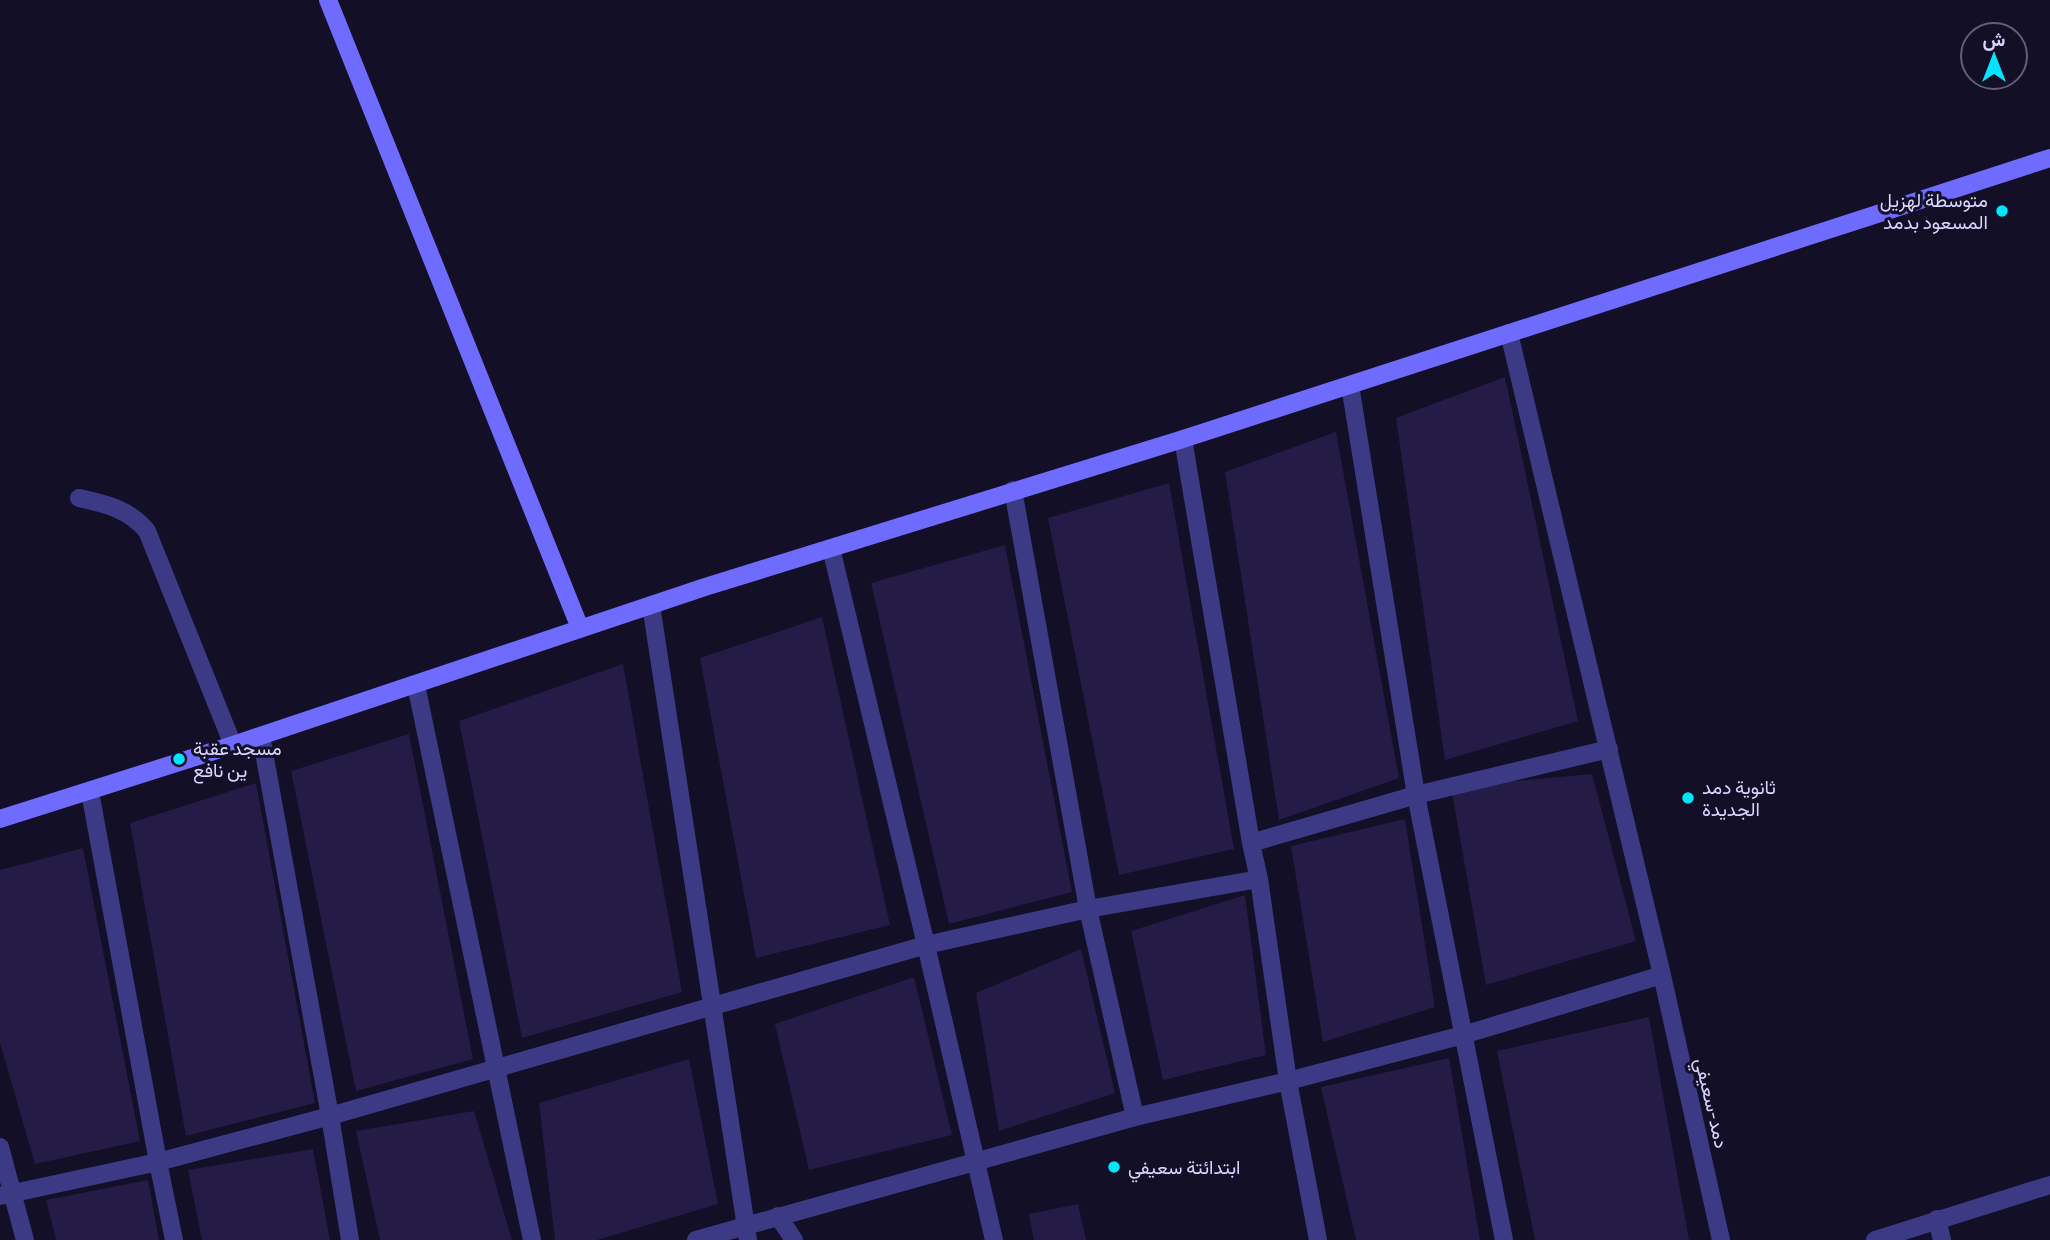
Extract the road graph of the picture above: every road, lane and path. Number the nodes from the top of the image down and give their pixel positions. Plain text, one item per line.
1 (328, 0) edge
2 (2050, 158) edge
3 (1509, 333) junction
4 (1349, 385) junction
5 (1183, 439) junction
6 (1013, 490) junction
7 (79, 498) dead end
8 (831, 548) junction
9 (651, 605) junction
10 (580, 628) junction
11 (416, 685) junction
12 (261, 736) junction
13 (233, 746) junction
14 (1609, 750) junction
15 (90, 792) junction
16 (1416, 795) junction
17 (0, 818) edge
18 (1251, 843) junction
19 (1259, 879) junction
20 (1088, 909) junction
21 (926, 944) junction
22 (1662, 975) junction
23 (713, 1004) junction
24 (1463, 1035) junction
25 (495, 1068) junction
26 (1288, 1081) junction
27 (330, 1116) junction
28 (1135, 1117) junction
29 (0, 1147) edge
30 (975, 1161) junction
31 (158, 1162) junction
32 (2050, 1185) edge
33 (6, 1194) edge
34 (778, 1216) junction
35 (1937, 1219) junction
36 (747, 1232) edge
37 (25, 1240) edge
38 (174, 1240) edge
39 (350, 1240) edge
40 (532, 1240) edge
41 (696, 1240) edge
42 (794, 1240) edge
43 (994, 1240) edge
44 (1318, 1240) edge
45 (1504, 1240) edge
46 (1721, 1240) edge
47 (1875, 1240) edge
48 (1942, 1240) edge

1 - 10 main road
2 - 3 main road
3 - 4 main road
3 - 14 street, دمد-سعيفي
4 - 5 main road
4 - 16 street
5 - 6 main road
5 - 18 street
6 - 8 main road
6 - 20 street
7 - 13 street
8 - 9 main road
8 - 21 street
9 - 10 main road
9 - 23 street
10 - 11 main road
11 - 12 main road
11 - 25 street
12 - 13 main road
12 - 27 street
13 - 15 main road
14 - 16 street
14 - 22 street, دمد-سعيفي
15 - 17 main road
15 - 31 street
16 - 18 street
16 - 24 street
18 - 19 street
19 - 20 street
19 - 26 street
20 - 21 street
20 - 28 street
21 - 23 street
21 - 30 street
22 - 24 street
22 - 46 street, دمد-سعيفي
23 - 25 street
23 - 36 street
24 - 26 street
24 - 45 street
25 - 27 street
25 - 40 street
26 - 28 street
26 - 44 street
27 - 31 street
27 - 39 street
28 - 30 street
29 - 33 street
30 - 34 street
30 - 43 street
31 - 33 street
31 - 38 street
32 - 35 street
33 - 37 street
34 - 36 street
34 - 42 street
35 - 47 street
35 - 48 street
36 - 41 street

